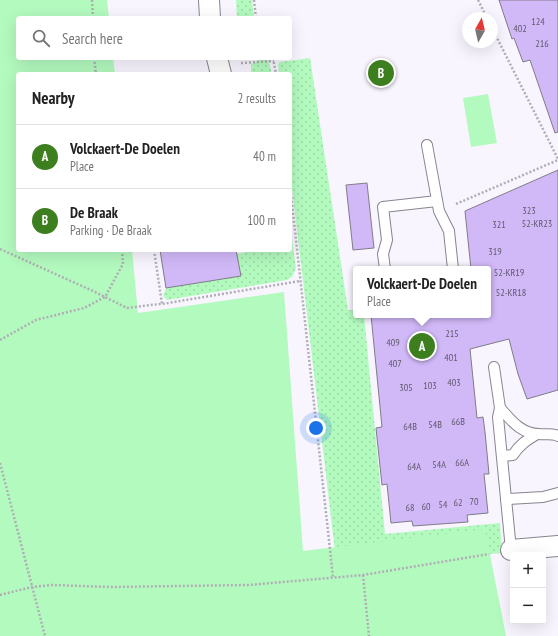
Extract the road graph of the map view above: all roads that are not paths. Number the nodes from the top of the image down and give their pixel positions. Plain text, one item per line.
1 (209, 0) edge
2 (210, 16) edge
3 (427, 145) dead end
4 (437, 201) junction
5 (385, 266) edge
6 (453, 266) edge
7 (494, 367) dead end
8 (500, 408) junction
9 (537, 434) junction
10 (558, 436) edge
11 (502, 456) junction
12 (558, 492) edge
13 (506, 499) junction
14 (558, 546) edge
15 (511, 550) joint

1 - 2 street
3 - 4 lane
4 - 5 lane
4 - 6 lane
7 - 8 lane
8 - 9 lane
8 - 11 lane
9 - 10 lane
9 - 11 lane
11 - 13 lane
12 - 13 lane
13 - 15 lane
14 - 15 street

